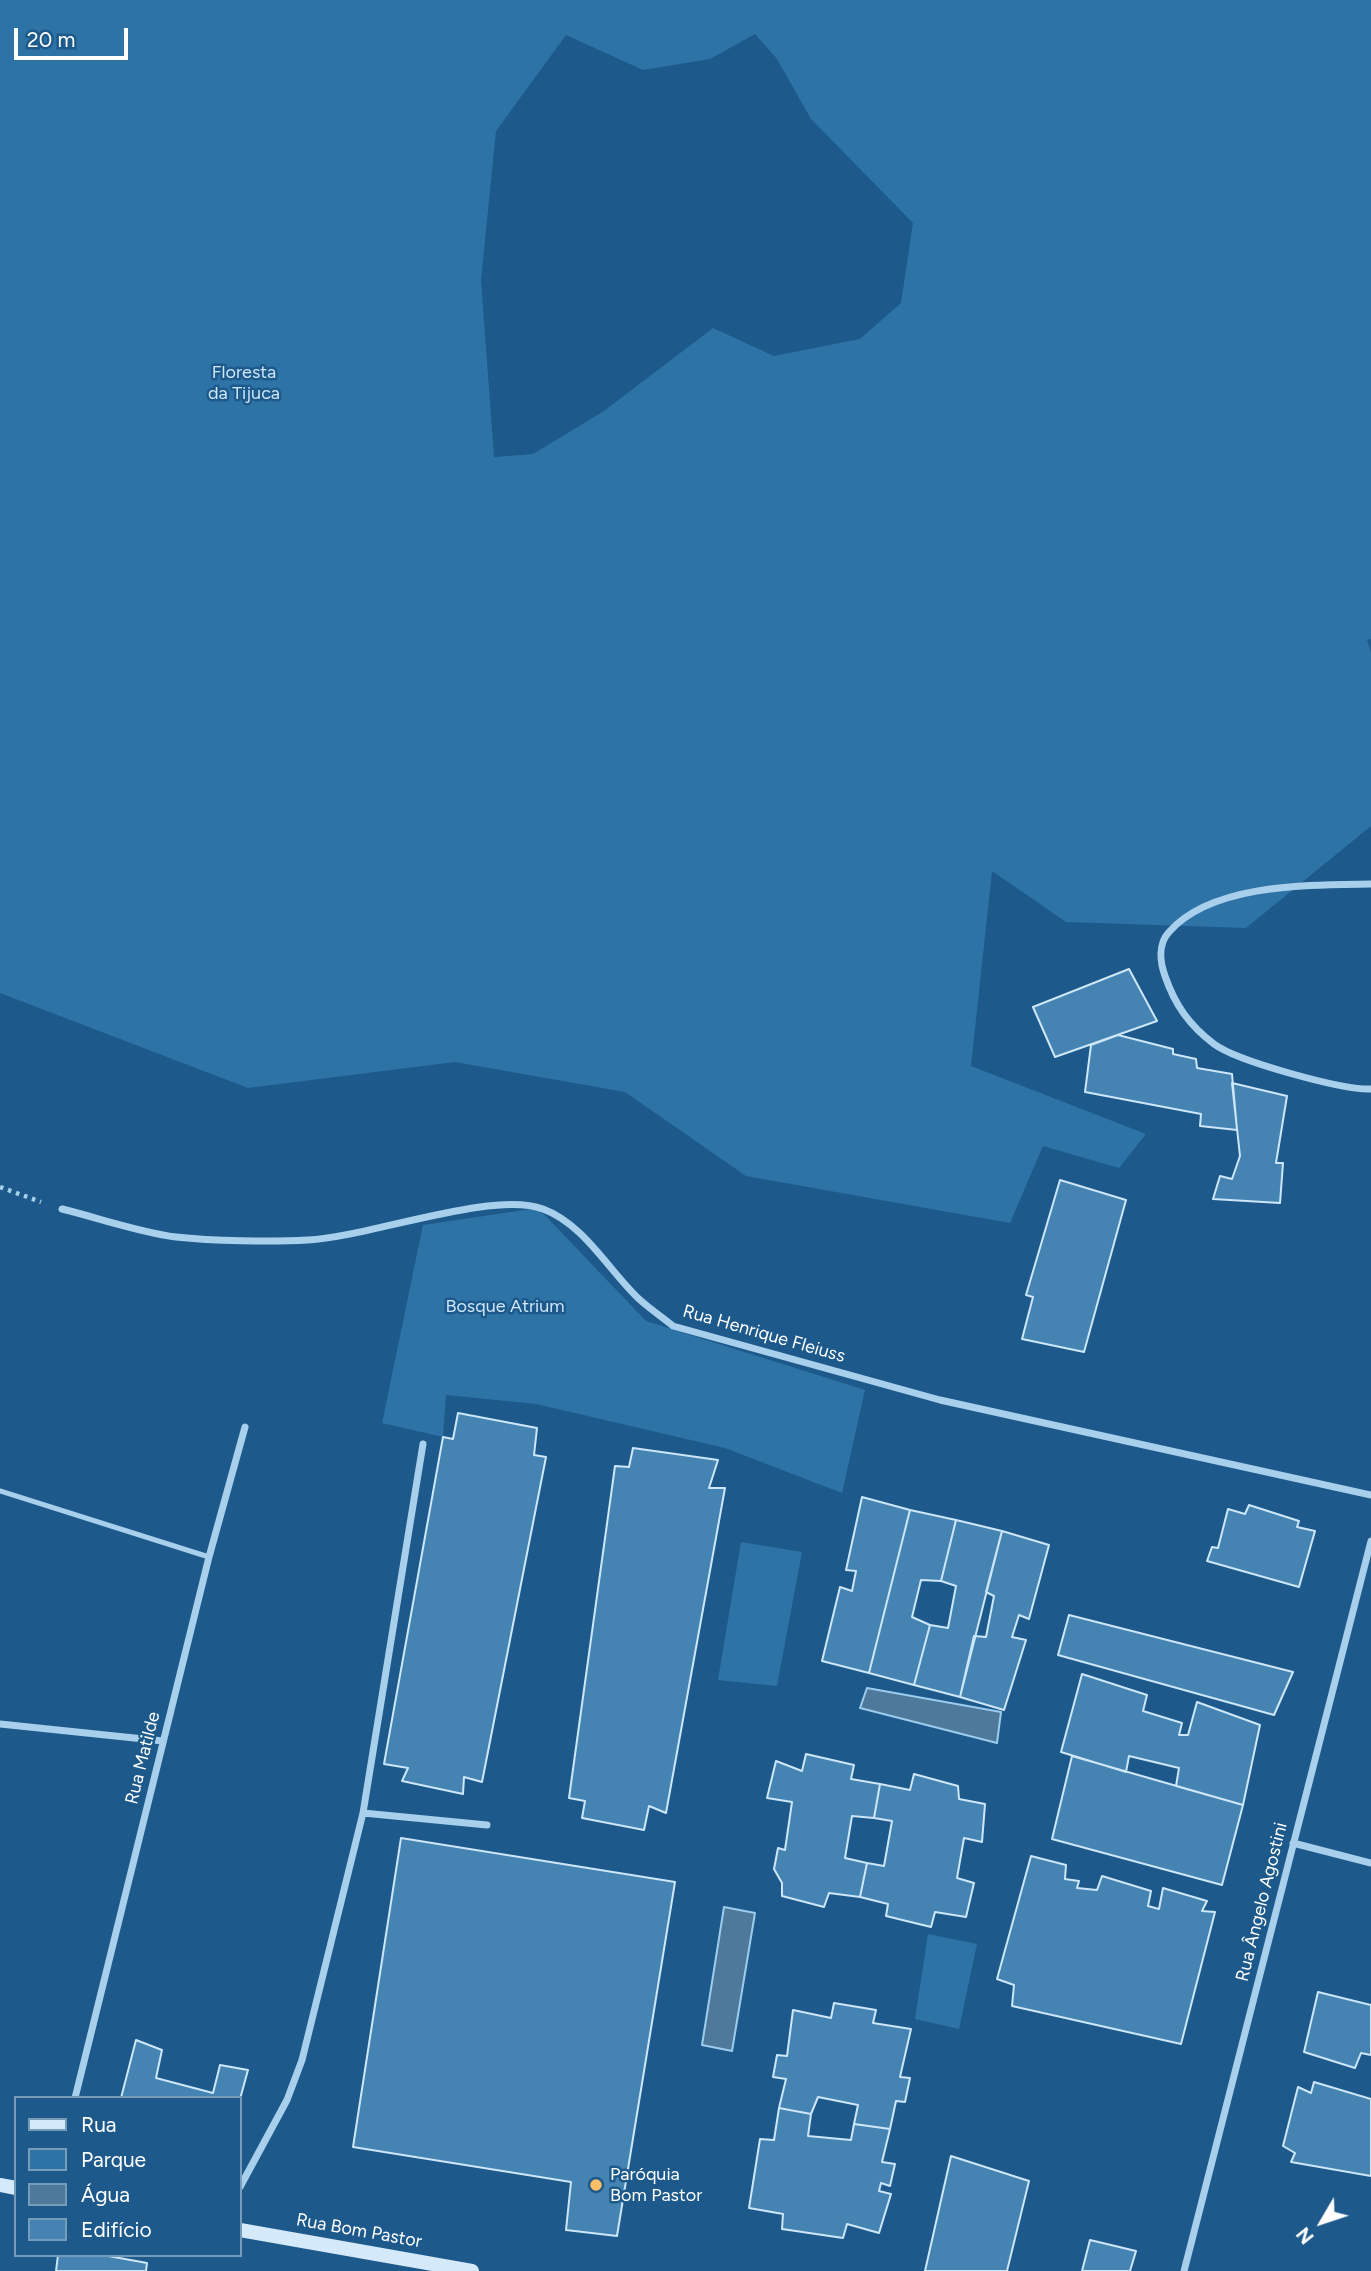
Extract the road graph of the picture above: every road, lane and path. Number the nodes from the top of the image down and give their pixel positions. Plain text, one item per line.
1 (1371, 884) edge
2 (1371, 1089) edge
3 (0, 1187) edge
4 (62, 1209) joint
5 (245, 1427) dead end
6 (423, 1444) dead end
7 (0, 1491) edge
8 (1371, 1495) edge
9 (1371, 1541) edge
10 (209, 1558) junction
11 (0, 1724) edge
12 (163, 1741) junction
13 (363, 1813) junction
14 (487, 1825) dead end
15 (1293, 1843) junction
16 (1371, 1863) edge
17 (75, 2096) edge
18 (242, 2183) edge
19 (242, 2230) edge
20 (472, 2271) edge
21 (1184, 2271) edge

1 - 2 street
3 - 4 path
4 - 8 street, Rua Henrique Fleiuss
5 - 10 street, Rua Matilde
6 - 13 street
7 - 10 lane
9 - 15 street, Rua Ângelo Agostini
10 - 12 street, Rua Matilde
11 - 12 street
12 - 17 street, Rua Matilde
13 - 14 street
13 - 18 street
15 - 16 street
15 - 21 street, Rua Ângelo Agostini
19 - 20 street, Rua Bom Pastor

